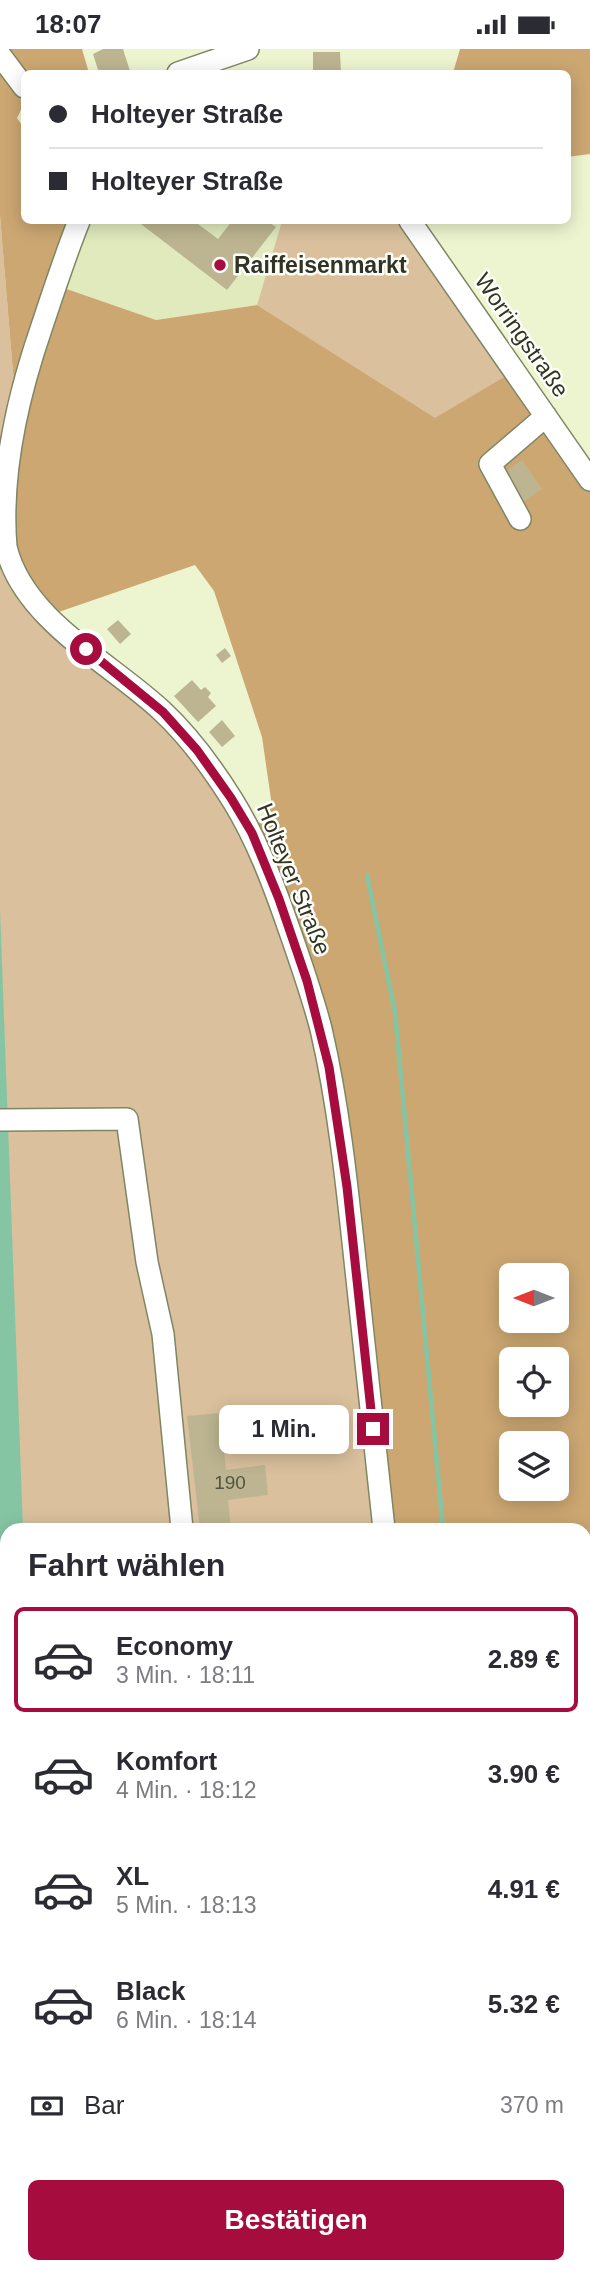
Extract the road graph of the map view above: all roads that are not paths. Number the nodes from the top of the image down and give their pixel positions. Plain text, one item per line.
1 (248, 49) edge
2 (214, 54) edge
3 (0, 55) edge
4 (184, 70) edge
5 (21, 83) edge
6 (78, 224) edge
7 (412, 224) edge
8 (546, 416) junction
9 (590, 480) edge
10 (520, 519) dead end
11 (7, 1120) edge
12 (181, 1523) edge
13 (383, 1523) edge

1 - 2 street
2 - 4 street
3 - 5 street
6 - 13 street, Holteyer Straße
7 - 8 street, Worringstraße
8 - 9 street, Worringstraße
8 - 10 street
11 - 12 street

